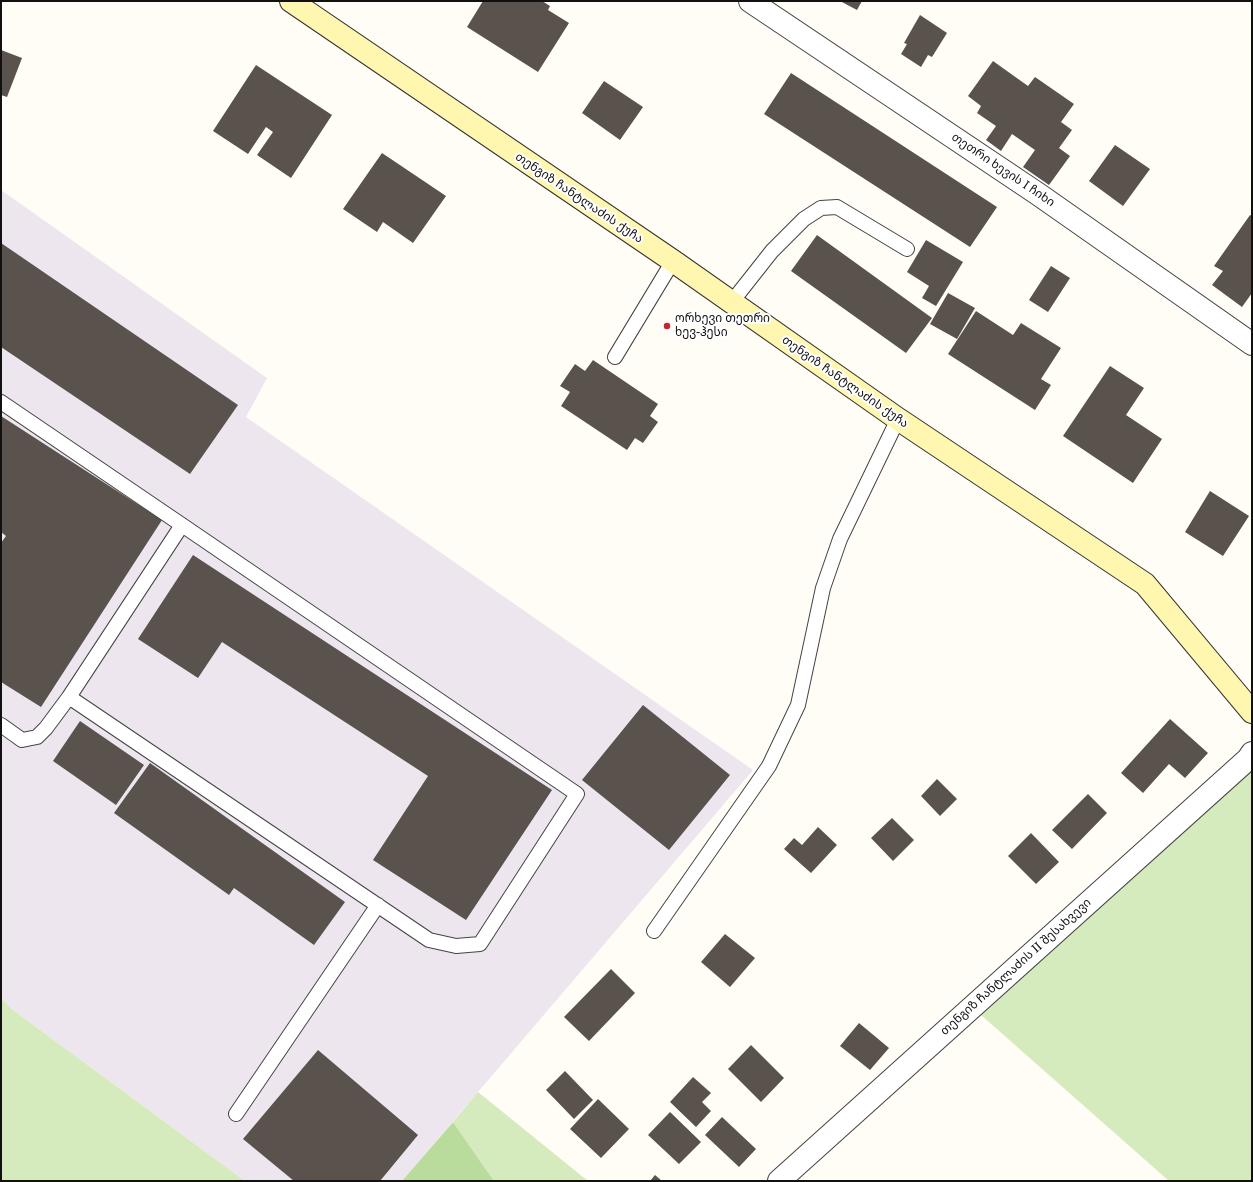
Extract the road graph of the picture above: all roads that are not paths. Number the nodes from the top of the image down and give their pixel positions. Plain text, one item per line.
1 (291, 1) edge
2 (750, 1) edge
3 (907, 249) dead end
4 (673, 262) junction
5 (732, 303) junction
6 (1252, 344) edge
7 (615, 357) dead end
8 (1, 402) edge
9 (898, 419) junction
10 (182, 525) junction
11 (69, 697) junction
12 (1252, 712) edge
13 (1, 725) edge
14 (1252, 753) edge
15 (378, 905) junction
16 (654, 931) dead end
17 (236, 1114) dead end
18 (785, 1179) edge

1 - 4 street, თენგიზ ჩანტლაძის ქუჩა
2 - 6 street, თეთრი ხევის I ჩიხი
3 - 5 lane
4 - 5 street, თენგიზ ჩანტლაძის ქუჩა
4 - 7 lane
5 - 9 street, თენგიზ ჩანტლაძის ქუჩა
8 - 10 lane
9 - 12 street, თენგიზ ჩანტლაძის ქუჩა
9 - 16 lane
10 - 11 lane
10 - 15 lane
11 - 13 lane
11 - 15 lane
14 - 18 street, თენგიზ ჩანტლაძის II შესახვევი
15 - 17 lane

